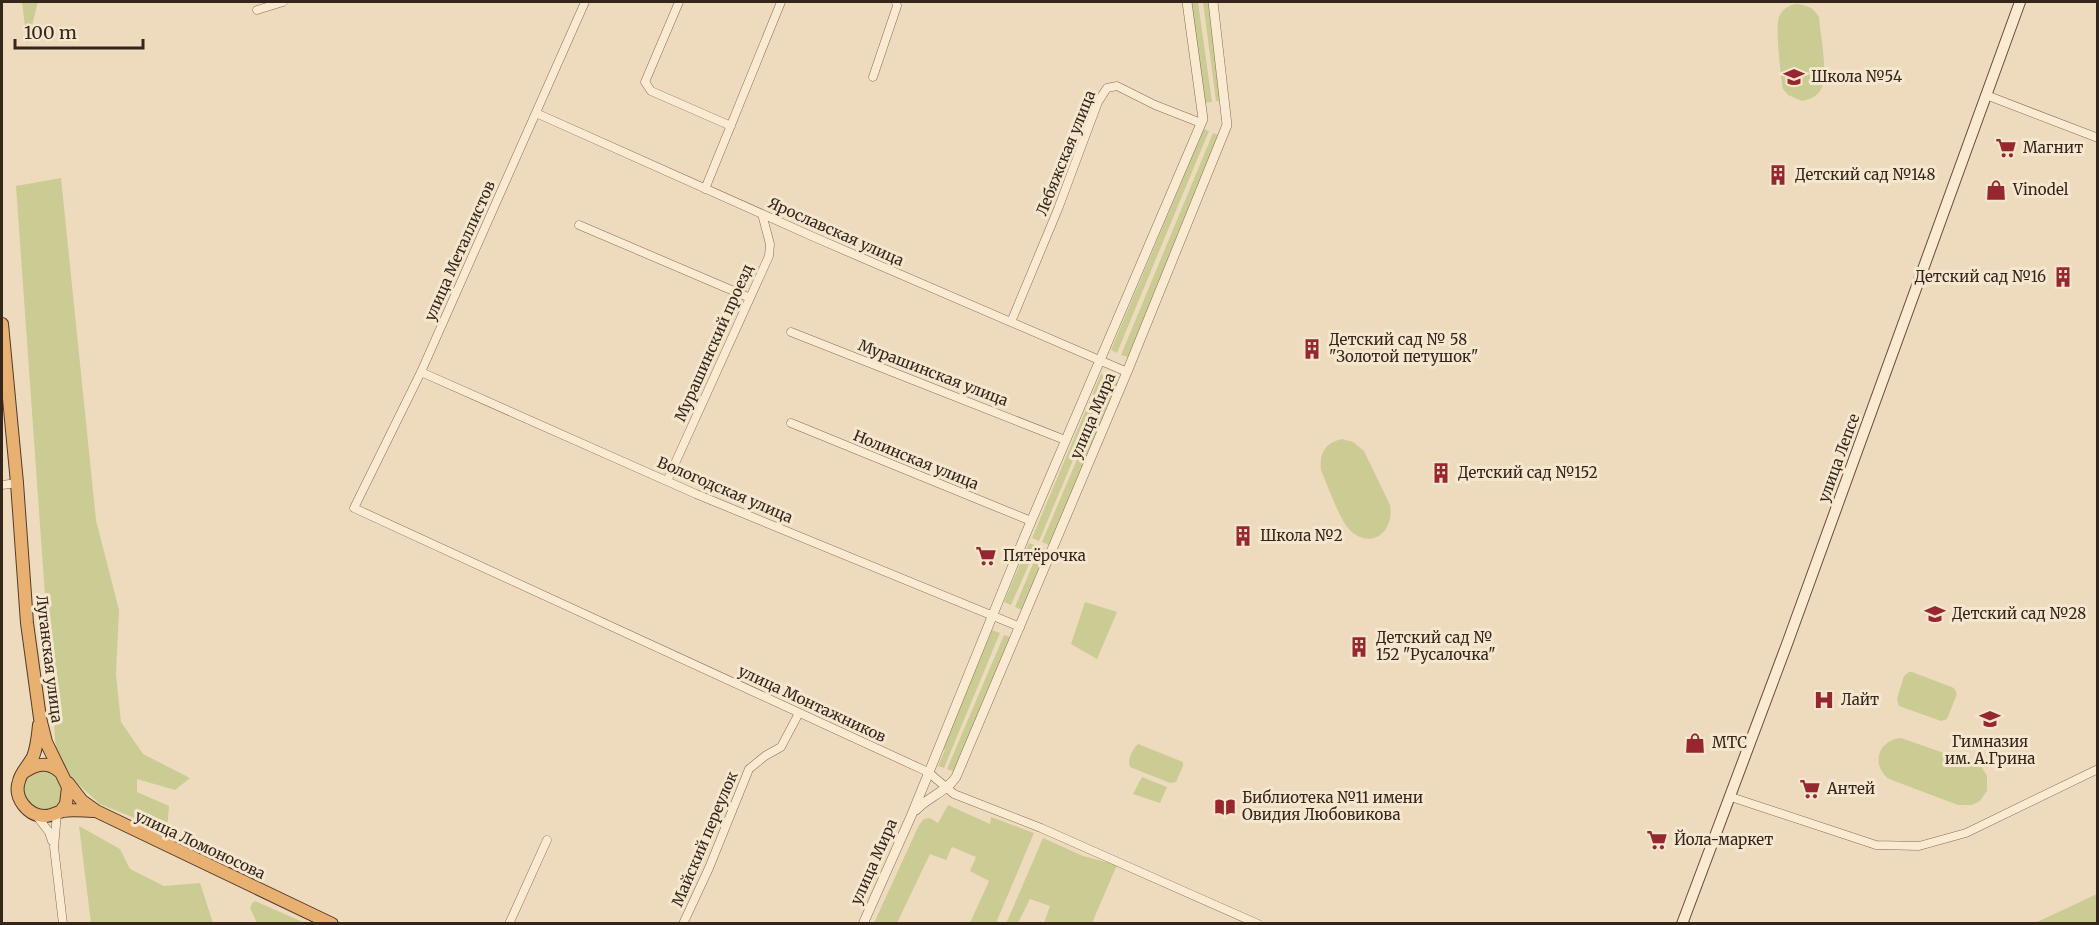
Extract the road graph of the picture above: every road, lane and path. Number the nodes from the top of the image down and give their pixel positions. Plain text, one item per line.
1 (283, 2) edge
2 (585, 2) edge
3 (679, 2) edge
4 (781, 2) edge
5 (896, 2) edge
6 (1187, 2) edge
7 (1213, 2) edge
8 (2020, 2) edge
9 (256, 10) dead end
10 (873, 77) dead end
11 (1986, 95) junction
12 (536, 113) junction
13 (1202, 123) junction
14 (731, 126) junction
15 (2097, 138) edge
16 (705, 189) junction
17 (762, 214) junction
18 (579, 225) dead end
19 (750, 298) junction
20 (1011, 322) junction
21 (2, 324) edge
22 (791, 332) dead end
23 (1100, 361) junction
24 (421, 372) junction
25 (1127, 372) junction
26 (791, 423) dead end
27 (1065, 440) junction
28 (667, 481) junction
29 (17, 483) junction
30 (2, 485) edge
31 (354, 508) joint
32 (1031, 521) junction
33 (992, 616) junction
34 (1020, 627) junction
35 (800, 713) junction
36 (39, 718) junction
37 (2097, 769) edge
38 (24, 772) junction
39 (928, 772) junction
40 (64, 776) junction
41 (946, 789) junction
42 (1731, 796) junction
43 (96, 811) junction
44 (59, 812) junction
45 (912, 814) junction
46 (36, 815) junction
47 (547, 840) dead end
48 (54, 848) junction
49 (63, 924) edge
50 (332, 924) edge
51 (509, 924) edge
52 (683, 924) edge
53 (863, 924) edge
54 (1258, 924) edge
55 (1682, 924) edge

1 - 9 street
2 - 12 street, улица Металлистов
3 - 14 street
4 - 14 street
5 - 10 street
6 - 13 street, улица Мира
7 - 25 street, улица Мира
8 - 11 main road, улица Лепсе
11 - 15 street
11 - 42 main road, улица Лепсе
12 - 16 street, Ярославская улица
12 - 24 street, улица Металлистов
13 - 20 street, Лебяжская улица
13 - 23 street, улица Мира
14 - 16 street
16 - 17 street, Ярославская улица
17 - 19 street, Мурашинский проезд
17 - 20 street, Ярославская улица
18 - 19 street
19 - 28 street, Мурашинский проезд
20 - 23 street, Ярославская улица
21 - 29 highway, Луганская улица
22 - 27 street, Мурашинская улица
23 - 25 street, Ярославская улица
23 - 27 street, улица Мира
24 - 28 street, Вологодская улица
24 - 31 street, улица Металлистов
25 - 34 street, улица Мира
26 - 32 street, Нолинская улица
27 - 32 street, улица Мира
28 - 33 street, Вологодская улица
29 - 30 street
29 - 36 highway, Луганская улица
31 - 35 street, улица Монтажников
32 - 33 street, улица Мира
33 - 34 street, Вологодская улица
33 - 39 street, улица Мира
34 - 41 street, улица Мира
35 - 39 street, улица Монтажников
35 - 52 street, Майский переулок
36 - 38 highway
36 - 40 highway, Луганская улица
37 - 42 street
38 - 40 highway
38 - 46 highway
39 - 41 street, улица Монтажников
39 - 45 street, улица Мира
40 - 43 highway, улица Ломоносова
40 - 44 highway
41 - 45 street, улица Мира
41 - 54 street, улица Монтажников
42 - 55 main road, улица Лепсе
43 - 44 highway
43 - 50 highway, улица Ломоносова
44 - 46 highway
44 - 48 street
45 - 53 street, улица Мира
46 - 48 street
47 - 51 street
48 - 49 street

